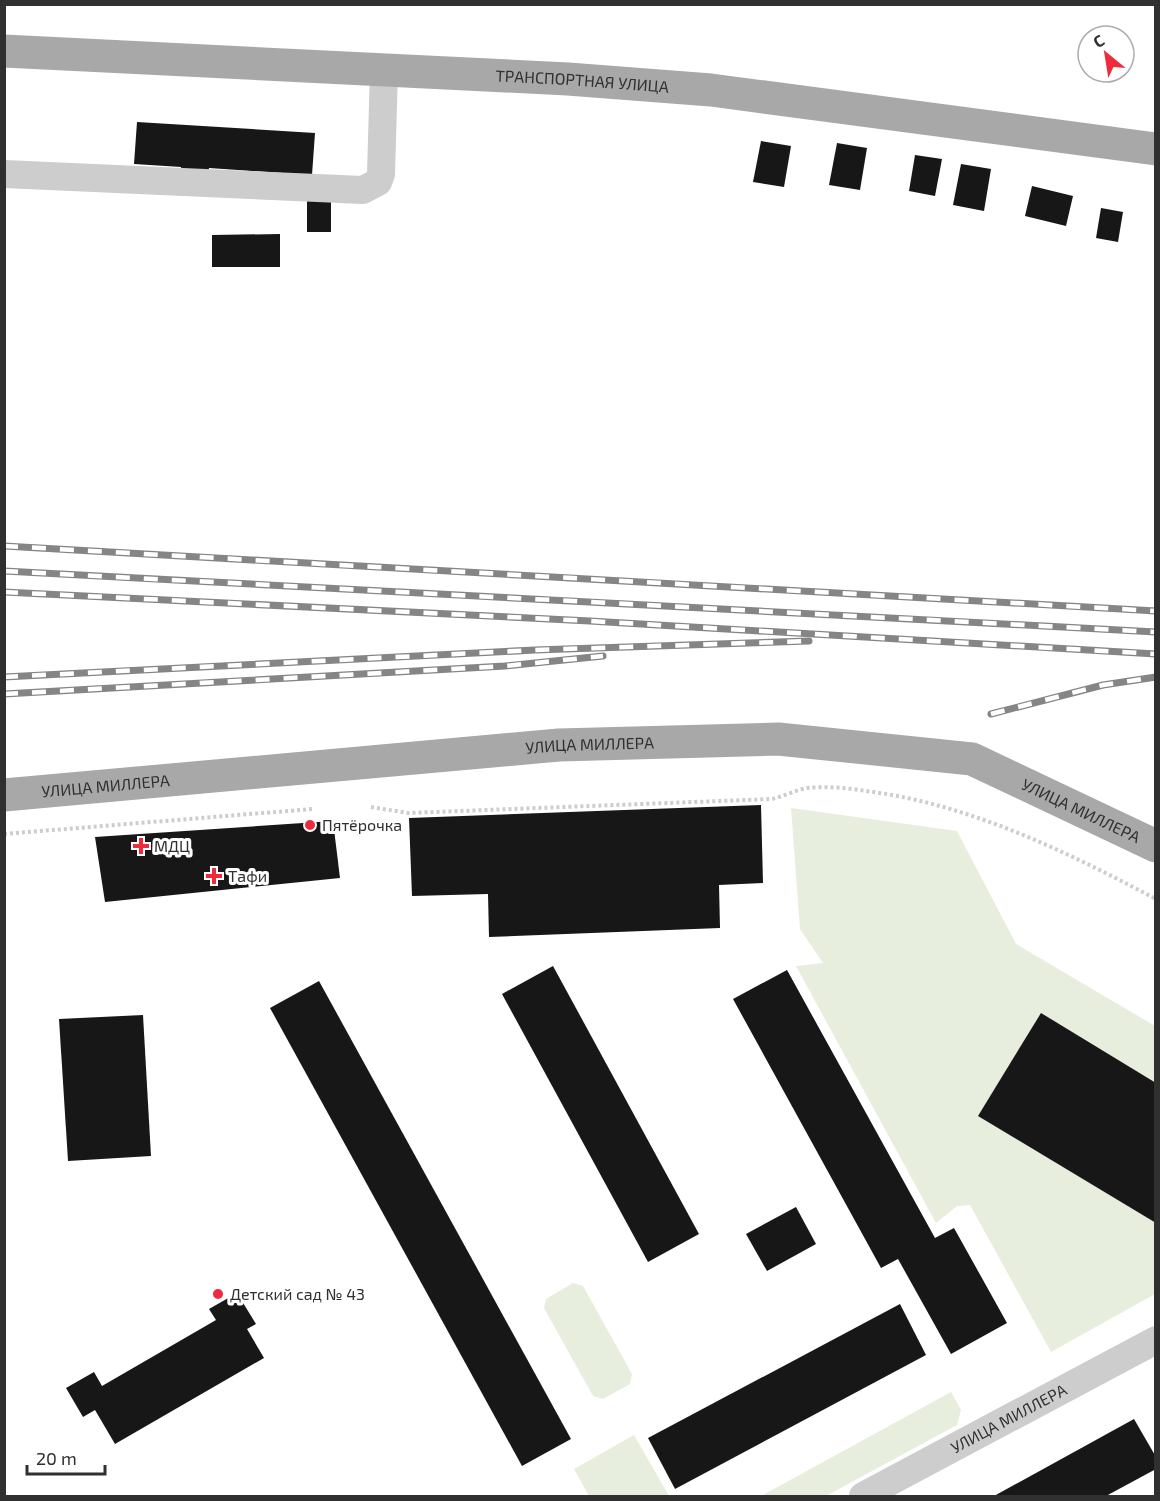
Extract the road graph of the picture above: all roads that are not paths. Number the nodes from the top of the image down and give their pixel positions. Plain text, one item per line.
1 (4, 51) edge
2 (384, 70) junction
3 (1155, 149) edge
4 (4, 174) edge
5 (4, 795) edge
6 (1155, 846) edge
7 (1155, 1340) edge
8 (863, 1497) edge

1 - 2 main road, ТРАНСПОРТНАЯ УЛИЦА
2 - 3 main road, ТРАНСПОРТНАЯ УЛИЦА
2 - 4 street
5 - 6 main road, УЛИЦА МИЛЛЕРА
7 - 8 street, УЛИЦА МИЛЛЕРА

